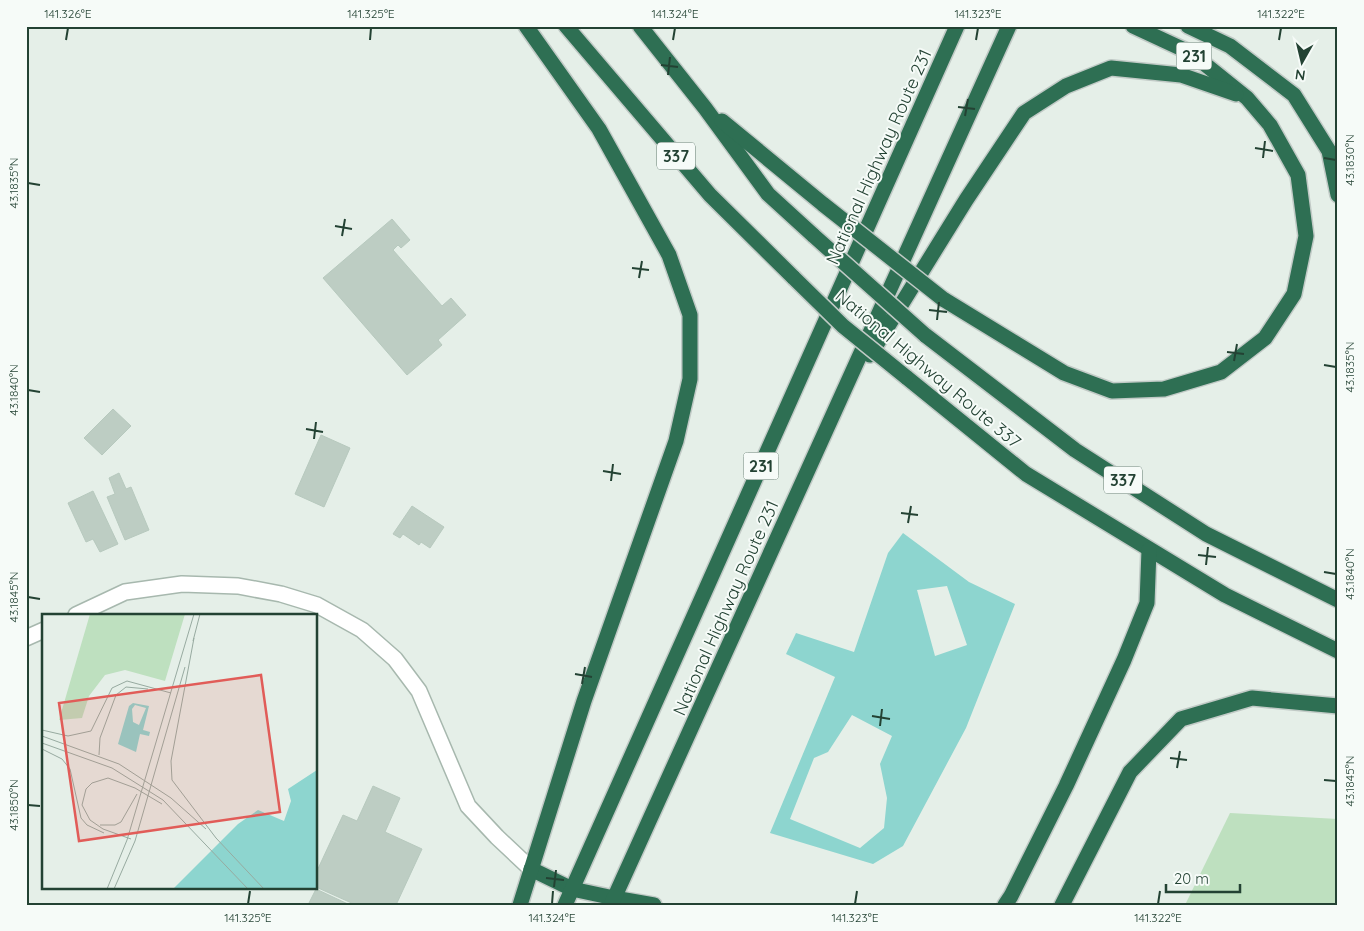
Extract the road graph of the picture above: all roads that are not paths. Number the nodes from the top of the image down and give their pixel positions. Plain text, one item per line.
1 (526, 26) edge
2 (566, 26) edge
3 (640, 26) edge
4 (957, 26) edge
5 (1009, 26) edge
6 (1133, 26) edge
7 (1188, 26) edge
8 (1247, 98) junction
9 (705, 108) junction
10 (1338, 194) edge
11 (839, 405) junction
12 (1149, 550) junction
13 (1338, 600) edge
14 (78, 614) edge
15 (42, 631) edge
16 (26, 638) edge
17 (1338, 651) edge
18 (1338, 706) edge
19 (531, 869) junction
20 (572, 889) junction
21 (616, 903) edge
22 (520, 905) edge
23 (565, 905) edge
24 (654, 905) edge
25 (1005, 905) edge
26 (1062, 905) edge

1 - 19 highway
2 - 12 highway, National Highway Route 337 / 337, bridge
3 - 9 highway, 231
4 - 20 highway, National Highway Route 231 / 231
5 - 11 highway, National Highway Route 231 / 231
6 - 8 highway, 231
7 - 10 highway
8 - 9 highway, 231, bridge
8 - 11 highway, 231
9 - 13 highway, National Highway Route 337 / 337, bridge
11 - 21 highway, National Highway Route 231 / 231
12 - 17 highway, National Highway Route 337 / 337
12 - 25 highway
14 - 19 street
15 - 16 street
18 - 26 highway
19 - 20 highway
19 - 22 highway
20 - 21 highway
20 - 23 highway, National Highway Route 231 / 231
21 - 24 highway

